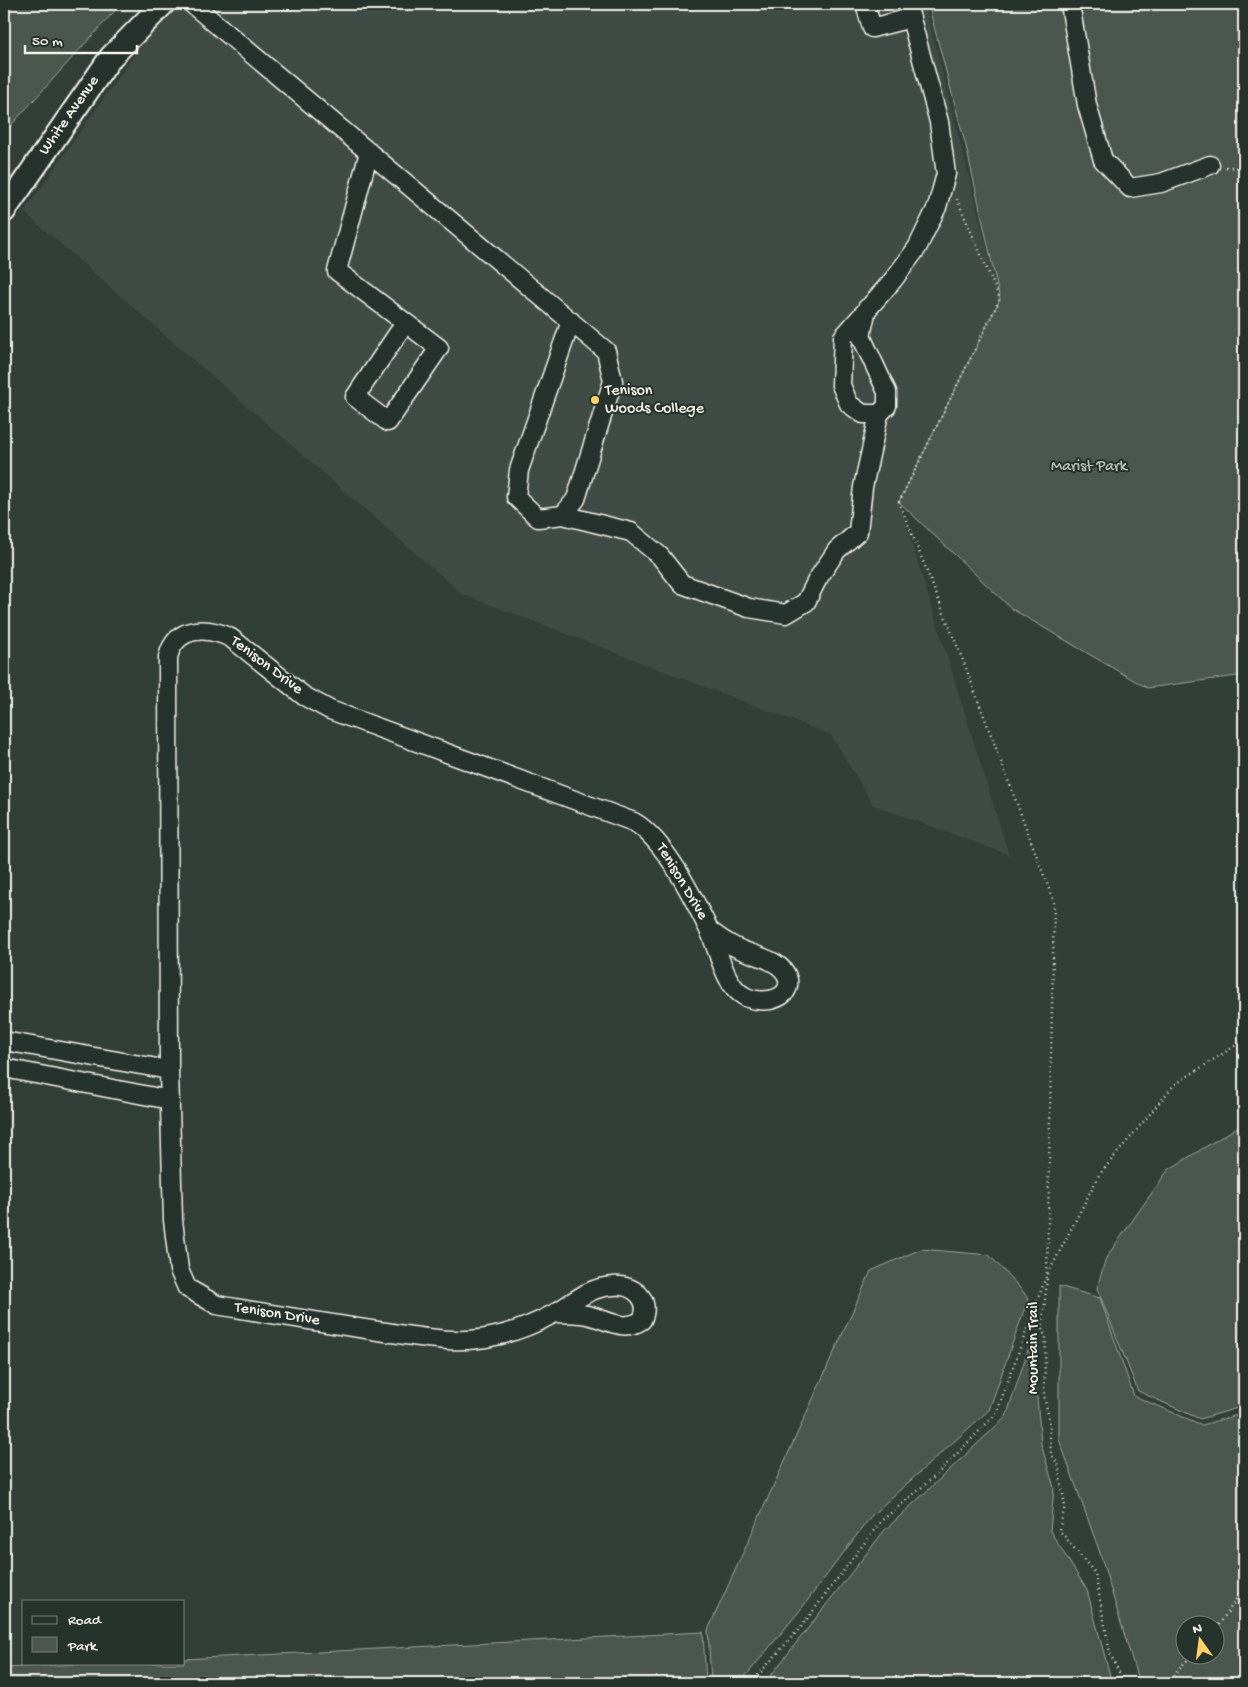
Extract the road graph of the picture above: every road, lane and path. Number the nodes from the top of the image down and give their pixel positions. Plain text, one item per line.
1 (162, 4) edge
2 (192, 4) edge
3 (865, 4) edge
4 (1070, 4) edge
5 (1236, 4) edge
6 (1244, 7) edge
7 (909, 11) edge
8 (369, 152) junction
9 (1210, 165) dead end
10 (946, 174) junction
11 (4, 211) edge
12 (867, 308) junction
13 (571, 321) junction
14 (405, 322) junction
15 (879, 414) junction
16 (563, 515) junction
17 (710, 931) junction
18 (4, 1040) edge
19 (1244, 1040) edge
20 (4, 1068) edge
21 (169, 1070) junction
22 (170, 1100) junction
23 (1047, 1274) junction
24 (556, 1313) dead end
25 (1244, 1588) edge
26 (1226, 1614) edge
27 (1184, 1664) edge
28 (751, 1683) edge
29 (1124, 1683) edge
30 (1166, 1683) edge

1 - 11 main road, White Avenue
2 - 8 street
3 - 7 street
4 - 9 street
5 - 6 path
7 - 10 street
8 - 13 street
8 - 14 street
10 - 12 street
10 - 23 path
12 - 15 street
12 - 15 street
13 - 16 street
13 - 16 street
14 - 14 street
15 - 16 street
17 - 17 street, Tenison Drive
17 - 21 street, Tenison Drive
18 - 21 street
19 - 23 path, Mountain Trail
20 - 22 street
21 - 22 street, Tenison Drive
22 - 24 street, Tenison Drive
23 - 28 path
23 - 29 path, Mountain Trail
25 - 26 path
27 - 30 path

